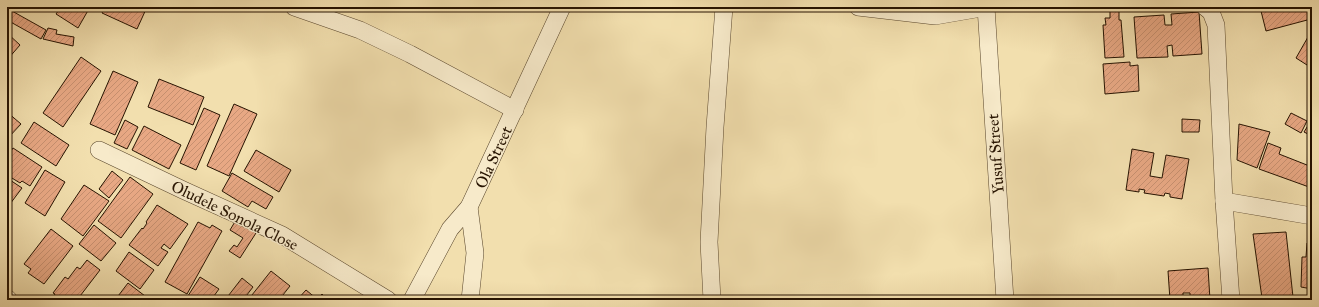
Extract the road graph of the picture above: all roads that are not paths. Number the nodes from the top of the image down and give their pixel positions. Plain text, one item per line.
1 (294, 7) edge
2 (562, 7) edge
3 (724, 7) edge
4 (858, 7) edge
5 (986, 7) edge
6 (1205, 7) edge
7 (515, 110) junction
8 (99, 150) dead end
9 (1224, 201) junction
10 (469, 207) junction
11 (1312, 216) edge
12 (388, 300) edge
13 (412, 300) edge
14 (470, 300) edge
15 (712, 300) edge
16 (1005, 300) edge
17 (1231, 300) edge

1 - 7 street
2 - 7 street, Ola Street
3 - 15 street
4 - 5 street
5 - 16 street, Yusuf Street
6 - 9 street
7 - 10 street, Ola Street
8 - 12 street, Oludele Sonola Close
9 - 11 street
9 - 17 street
10 - 13 street, Ola Street
10 - 14 street

